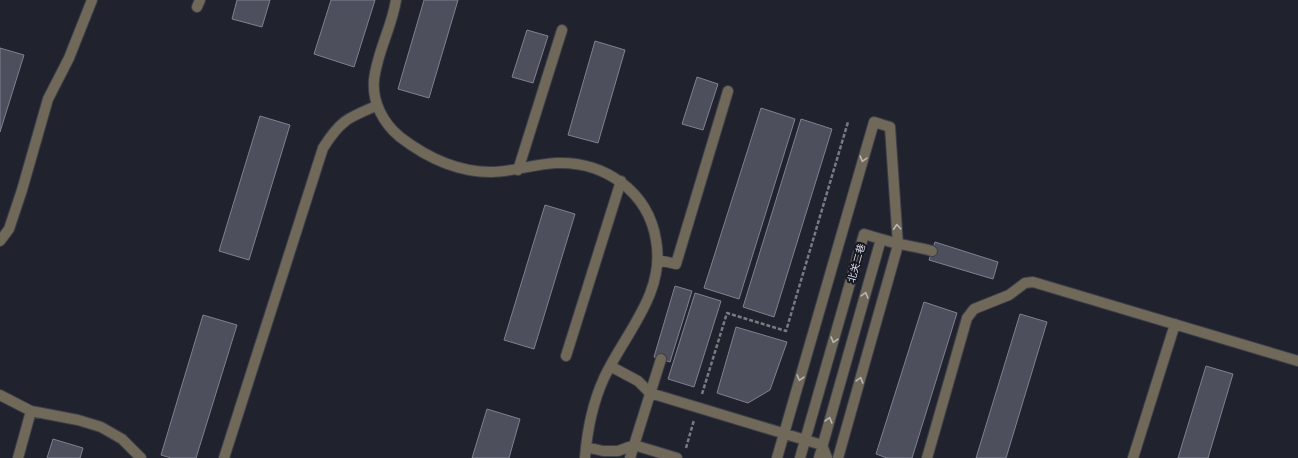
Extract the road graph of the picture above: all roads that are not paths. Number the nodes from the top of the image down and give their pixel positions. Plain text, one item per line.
1 (92, 0) edge
2 (396, 0) edge
3 (562, 30) dead end
4 (728, 91) dead end
5 (376, 106) junction
6 (518, 170) junction
7 (621, 181) junction
8 (881, 239) junction
9 (0, 241) edge
10 (898, 245) junction
11 (932, 251) dead end
12 (658, 260) junction
13 (1175, 324) junction
14 (566, 356) dead end
15 (661, 359) dead end
16 (1298, 361) edge
17 (610, 366) junction
18 (650, 393) junction
19 (0, 395) edge
20 (32, 411) junction
21 (784, 434) junction
22 (805, 440) junction
23 (822, 445) junction
24 (634, 446) junction
25 (586, 447) junction
26 (18, 458) edge
27 (141, 458) edge
28 (224, 458) edge
29 (585, 458) edge
30 (630, 458) edge
31 (677, 458) edge
32 (777, 458) edge
33 (800, 458) edge
34 (818, 458) edge
35 (827, 458) edge
36 (838, 458) edge
37 (927, 458) edge
38 (1133, 458) edge

1 - 9 street
2 - 5 street
3 - 6 street
4 - 12 street
5 - 6 street
5 - 28 street
6 - 7 street
7 - 12 street
7 - 14 street
8 - 10 street
8 -> 22 street, 北关二巷
23 -> 8 street, 北关二巷
10 - 11 street
10 -> 21 street
36 -> 10 street
12 - 17 street
13 - 16 street
13 - 37 street
13 - 38 street
15 - 18 street
17 - 18 street
17 - 25 street
18 - 21 street
18 - 24 street
19 - 20 street
20 - 26 street
20 - 27 street
21 - 22 street
21 - 32 street
22 - 23 street
22 - 33 street, 北关二巷
23 - 34 street, 北关二巷
23 - 35 street
24 - 25 street
24 - 30 street
24 - 31 street
25 - 29 street

